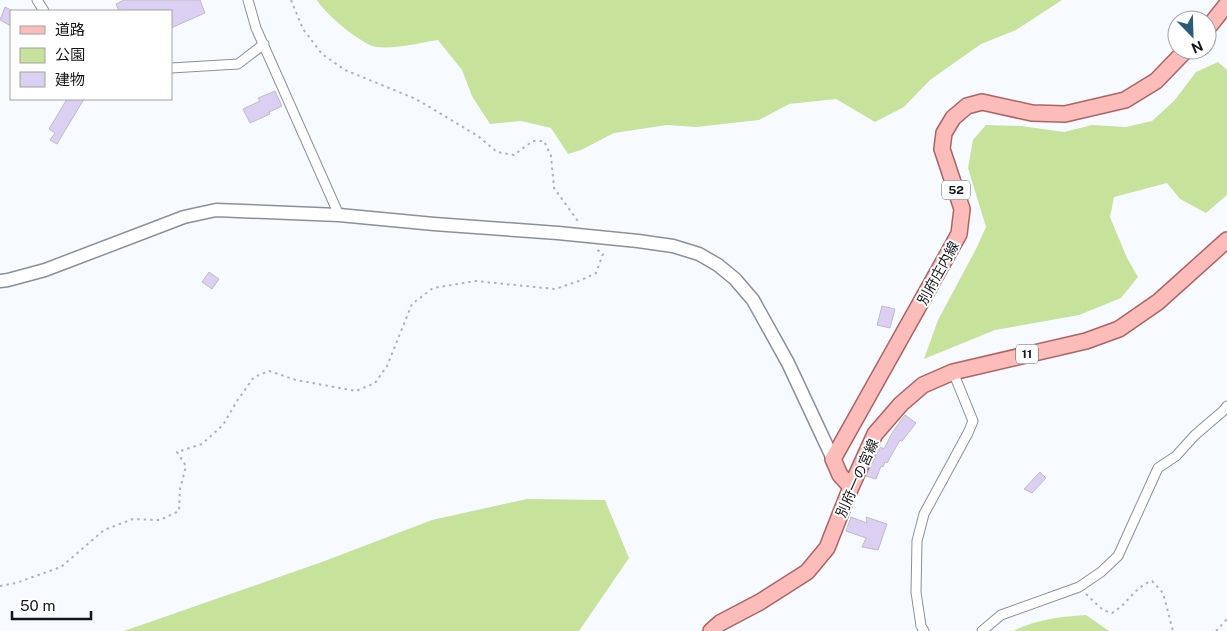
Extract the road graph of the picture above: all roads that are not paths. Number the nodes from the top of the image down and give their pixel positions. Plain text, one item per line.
1 (248, 0) edge
2 (1227, 4) edge
3 (1217, 16) edge
4 (264, 44) junction
5 (1176, 60) edge
6 (172, 68) edge
7 (339, 215) junction
8 (1227, 240) edge
9 (0, 281) edge
10 (953, 372) junction
11 (1227, 406) edge
12 (833, 459) junction
13 (851, 487) junction
14 (711, 631) edge
15 (924, 631) edge
16 (982, 631) edge

1 - 4 street
2 - 3 main road
4 - 6 street
4 - 7 street
5 - 12 main road, 別府庄内線 / 52
7 - 9 street
7 - 12 street
8 - 10 main road, 別府一の宮線 / 11
10 - 13 main road, 別府一の宮線 / 11
10 - 15 street
11 - 16 street
12 - 13 main road
13 - 14 main road, 別府一の宮線 / 11

